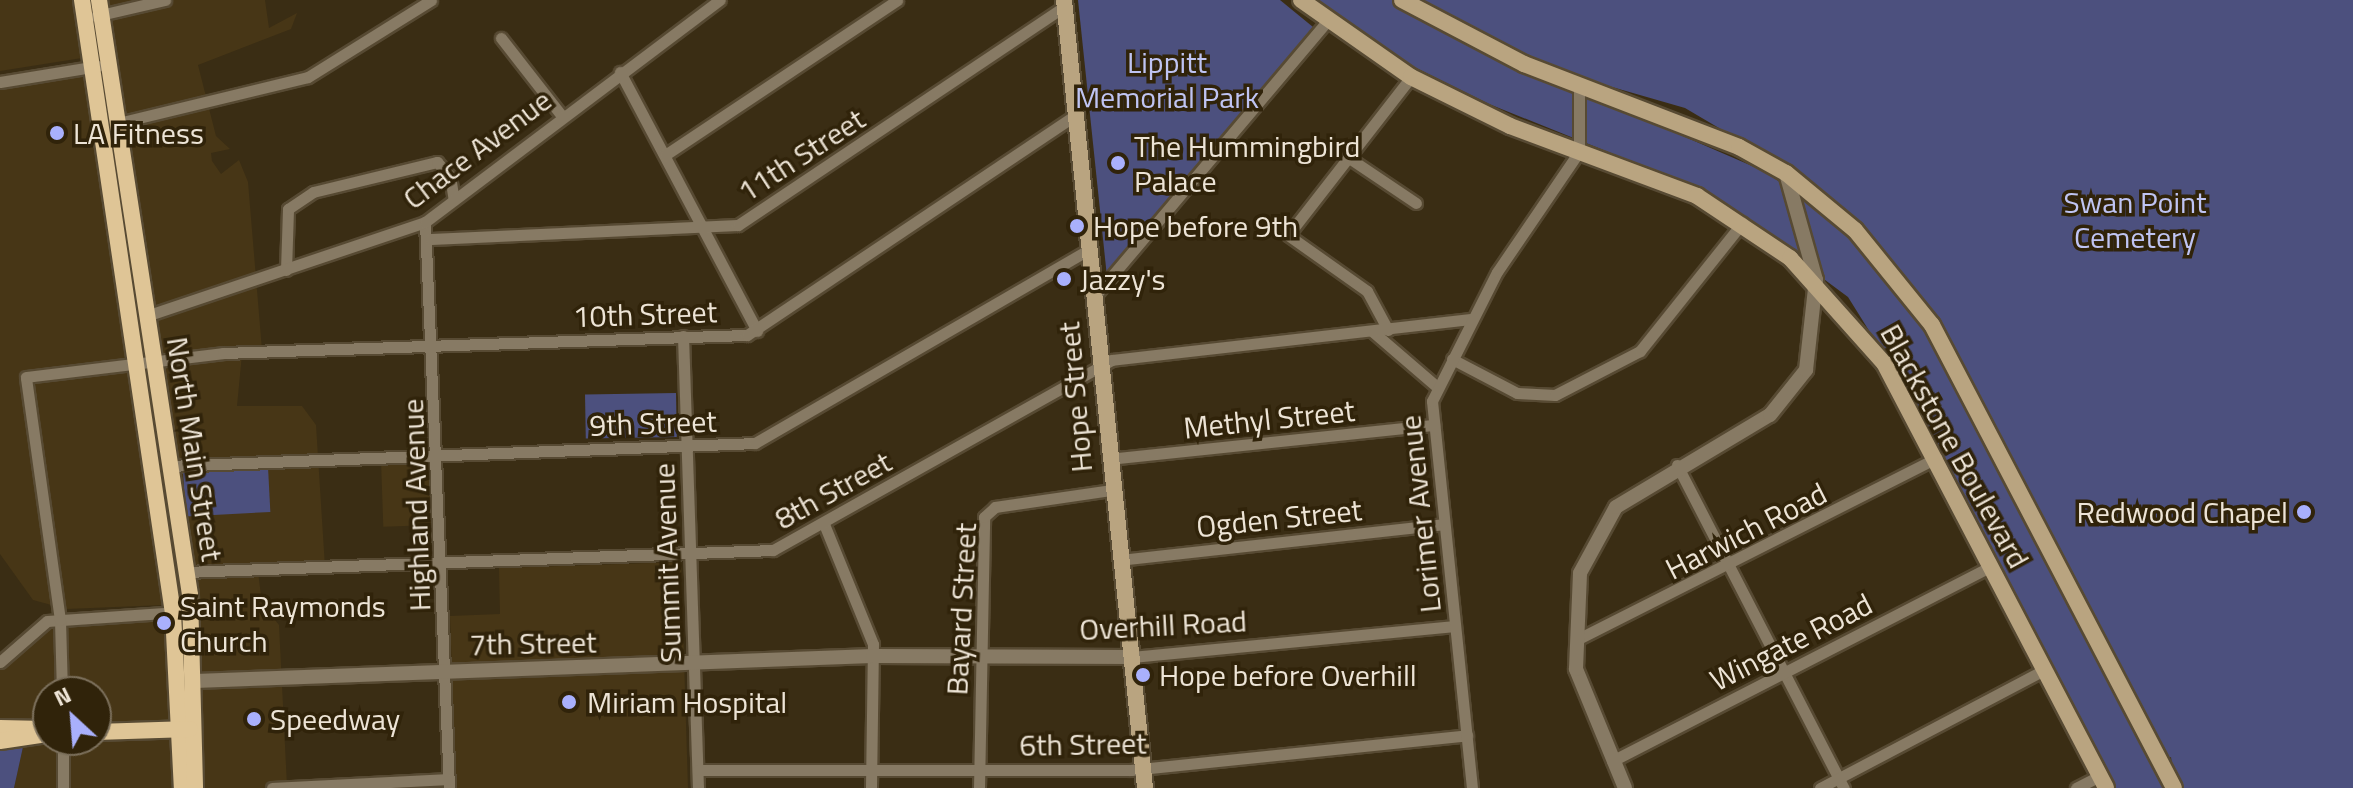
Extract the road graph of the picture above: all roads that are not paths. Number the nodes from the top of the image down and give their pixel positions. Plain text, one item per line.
1 (82, 0) edge
2 (165, 0) edge
3 (431, 0) edge
4 (720, 0) edge
5 (897, 0) edge
6 (1301, 0) edge
7 (1402, 0) edge
8 (1064, 3) edge
9 (95, 11) edge
10 (1328, 20) junction
11 (501, 38) dead end
12 (101, 66) junction
13 (620, 72) junction
14 (1411, 77) junction
15 (0, 82) edge
16 (1579, 85) junction
17 (562, 116) junction
18 (1073, 117) junction
19 (113, 124) junction
20 (1579, 152) junction
21 (665, 155) junction
22 (1352, 160) junction
23 (1786, 173) junction
24 (454, 200) junction
25 (1416, 203) dead end
26 (425, 222) junction
27 (1742, 223) junction
28 (706, 230) junction
29 (431, 239) junction
30 (1088, 250) junction
31 (286, 270) junction
32 (1816, 284) junction
33 (1094, 297) junction
34 (146, 316) junction
35 (1472, 319) junction
36 (1388, 330) junction
37 (757, 331) junction
38 (1372, 331) junction
39 (683, 336) junction
40 (435, 345) junction
41 (1452, 359) junction
42 (145, 361) junction
43 (1100, 366) junction
44 (1436, 386) junction
45 (1434, 425) junction
46 (687, 446) junction
47 (439, 455) junction
48 (1937, 458) junction
49 (1109, 459) junction
50 (1677, 465) junction
51 (168, 466) junction
52 (1112, 490) junction
53 (824, 524) junction
54 (1444, 524) junction
55 (691, 554) junction
56 (1119, 560) junction
57 (442, 561) junction
58 (1730, 566) junction
59 (1992, 566) junction
60 (185, 572) junction
61 (191, 610) junction
62 (173, 613) junction
63 (60, 620) junction
64 (1455, 626) junction
65 (1576, 640) junction
66 (873, 656) junction
67 (981, 657) junction
68 (1132, 657) junction
69 (0, 662) edge
70 (694, 662) junction
71 (2046, 669) junction
72 (445, 670) junction
73 (1784, 672) junction
74 (62, 676) edge
75 (195, 681) junction
76 (0, 728) edge
77 (188, 729) junction
78 (32, 731) edge
79 (112, 731) edge
80 (32, 735) edge
81 (1467, 735) junction
82 (0, 741) edge
83 (63, 756) edge
84 (1612, 761) junction
85 (871, 767) junction
86 (979, 769) junction
87 (1143, 769) junction
88 (698, 770) junction
89 (2103, 782) edge
90 (1842, 783) edge
91 (449, 784) edge
92 (63, 788) edge
93 (182, 788) edge
94 (195, 788) edge
95 (272, 788) edge
96 (698, 788) edge
97 (871, 788) edge
98 (979, 788) edge
99 (1145, 788) edge
100 (1472, 788) edge
101 (1625, 788) edge
102 (1820, 788) edge
103 (2076, 788) edge
104 (2174, 788) edge

1 - 9 main road
2 - 9 street
3 - 19 street
4 - 13 street, Chace Avenue
5 - 21 street
6 - 10 main road, Blackstone Boulevard
7 - 16 main road, Blackstone Boulevard
8 - 18 main road, Hope Street
8 - 28 street, 11th Street
9 - 12 main road
10 - 14 main road, Blackstone Boulevard
10 - 33 street
11 - 17 street
12 - 15 street
12 - 19 main road
13 - 17 street, Chace Avenue
13 - 21 street
14 - 20 main road, Blackstone Boulevard
14 - 22 street
16 - 20 street
16 - 23 main road, Blackstone Boulevard
17 - 24 street, Chace Avenue
18 - 30 main road, Hope Street
18 - 37 street, 10th Street
19 - 34 main road, North Main Street
19 - 42 main road, North Main Street
20 - 27 main road, Blackstone Boulevard
20 - 35 street, Lorimer Avenue
21 - 28 street
22 - 25 street
22 - 36 street
23 - 32 street
23 - 104 main road, Blackstone Boulevard
24 - 26 street, Chace Avenue
24 - 31 street
26 - 29 street, Highland Avenue
26 - 31 street, Chace Avenue
27 - 32 main road, Blackstone Boulevard
27 - 41 street
28 - 29 street, 11th Street
28 - 37 street
29 - 40 street, Highland Avenue
30 - 33 main road, Hope Street
30 - 46 street, 9th Street
31 - 34 street, Chace Avenue
32 - 48 main road, Blackstone Boulevard
32 - 50 street
33 - 43 main road, Hope Street
34 - 42 main road, North Main Street
35 - 36 street, 8th Street
35 - 41 street, Lorimer Avenue
36 - 38 street, 8th Street
37 - 39 street, 10th Street
38 - 43 street, 8th Street
38 - 44 street
39 - 40 street, 10th Street
39 - 46 street, Summit Avenue
40 - 42 street, 10th Street
40 - 47 street, Highland Avenue
41 - 44 street, Lorimer Avenue
42 - 51 main road, North Main Street
42 - 62 main road, North Main Street
42 - 63 street, 10th Street
43 - 49 main road, Hope Street
43 - 53 street, 8th Street
44 - 45 street, Lorimer Avenue
45 - 49 street, Methyl Street
45 - 54 street, Lorimer Avenue
46 - 47 street, 9th Street
46 - 55 street, Summit Avenue
47 - 51 street, 9th Street
47 - 57 street, Highland Avenue
48 - 58 street, Harwich Road
48 - 59 main road, Blackstone Boulevard
49 - 52 main road, Hope Street
50 - 58 street
50 - 65 street
51 - 60 main road, North Main Street
52 - 56 main road, Hope Street
52 - 67 street, Bayard Street
53 - 55 street, 8th Street
53 - 66 street
54 - 56 street, Ogden Street
54 - 64 street, Lorimer Avenue
55 - 57 street, 8th Street
55 - 70 street, Summit Avenue
56 - 68 main road, Hope Street
57 - 60 street, 8th Street
57 - 72 street, Highland Avenue
58 - 65 street, Harwich Road
58 - 73 street
59 - 71 main road, Blackstone Boulevard
59 - 73 street, Wingate Road
60 - 61 main road, North Main Street
61 - 62 street
61 - 75 main road, North Main Street
62 - 63 street
62 - 77 main road, North Main Street
63 - 69 street
63 - 74 street
64 - 68 street, Overhill Road
64 - 81 street, Lorimer Avenue
65 - 84 street
66 - 67 street, Overhill Road
66 - 70 street, 7th Street
66 - 85 street
67 - 68 street, Overhill Road
67 - 86 street, Bayard Street
68 - 87 main road, Hope Street
70 - 72 street, 7th Street
70 - 88 street, Summit Avenue
71 - 89 main road, Blackstone Boulevard
71 - 90 street
72 - 75 street, 7th Street
72 - 91 street, Highland Avenue
73 - 84 street, Wingate Road
73 - 90 street
75 - 77 main road, North Main Street
76 - 78 main road
77 - 79 main road
77 - 93 main road, North Main Street
77 - 94 main road, North Main Street
80 - 82 main road
81 - 87 street, 6th Street
81 - 100 street, Lorimer Avenue
83 - 92 street
84 - 101 street
85 - 86 street, 6th Street
85 - 88 street, 6th Street
85 - 97 street
86 - 87 street, 6th Street
86 - 98 street, Bayard Street
87 - 99 main road, Hope Street
88 - 96 street, Summit Avenue
89 - 103 street
90 - 102 street
91 - 95 street

